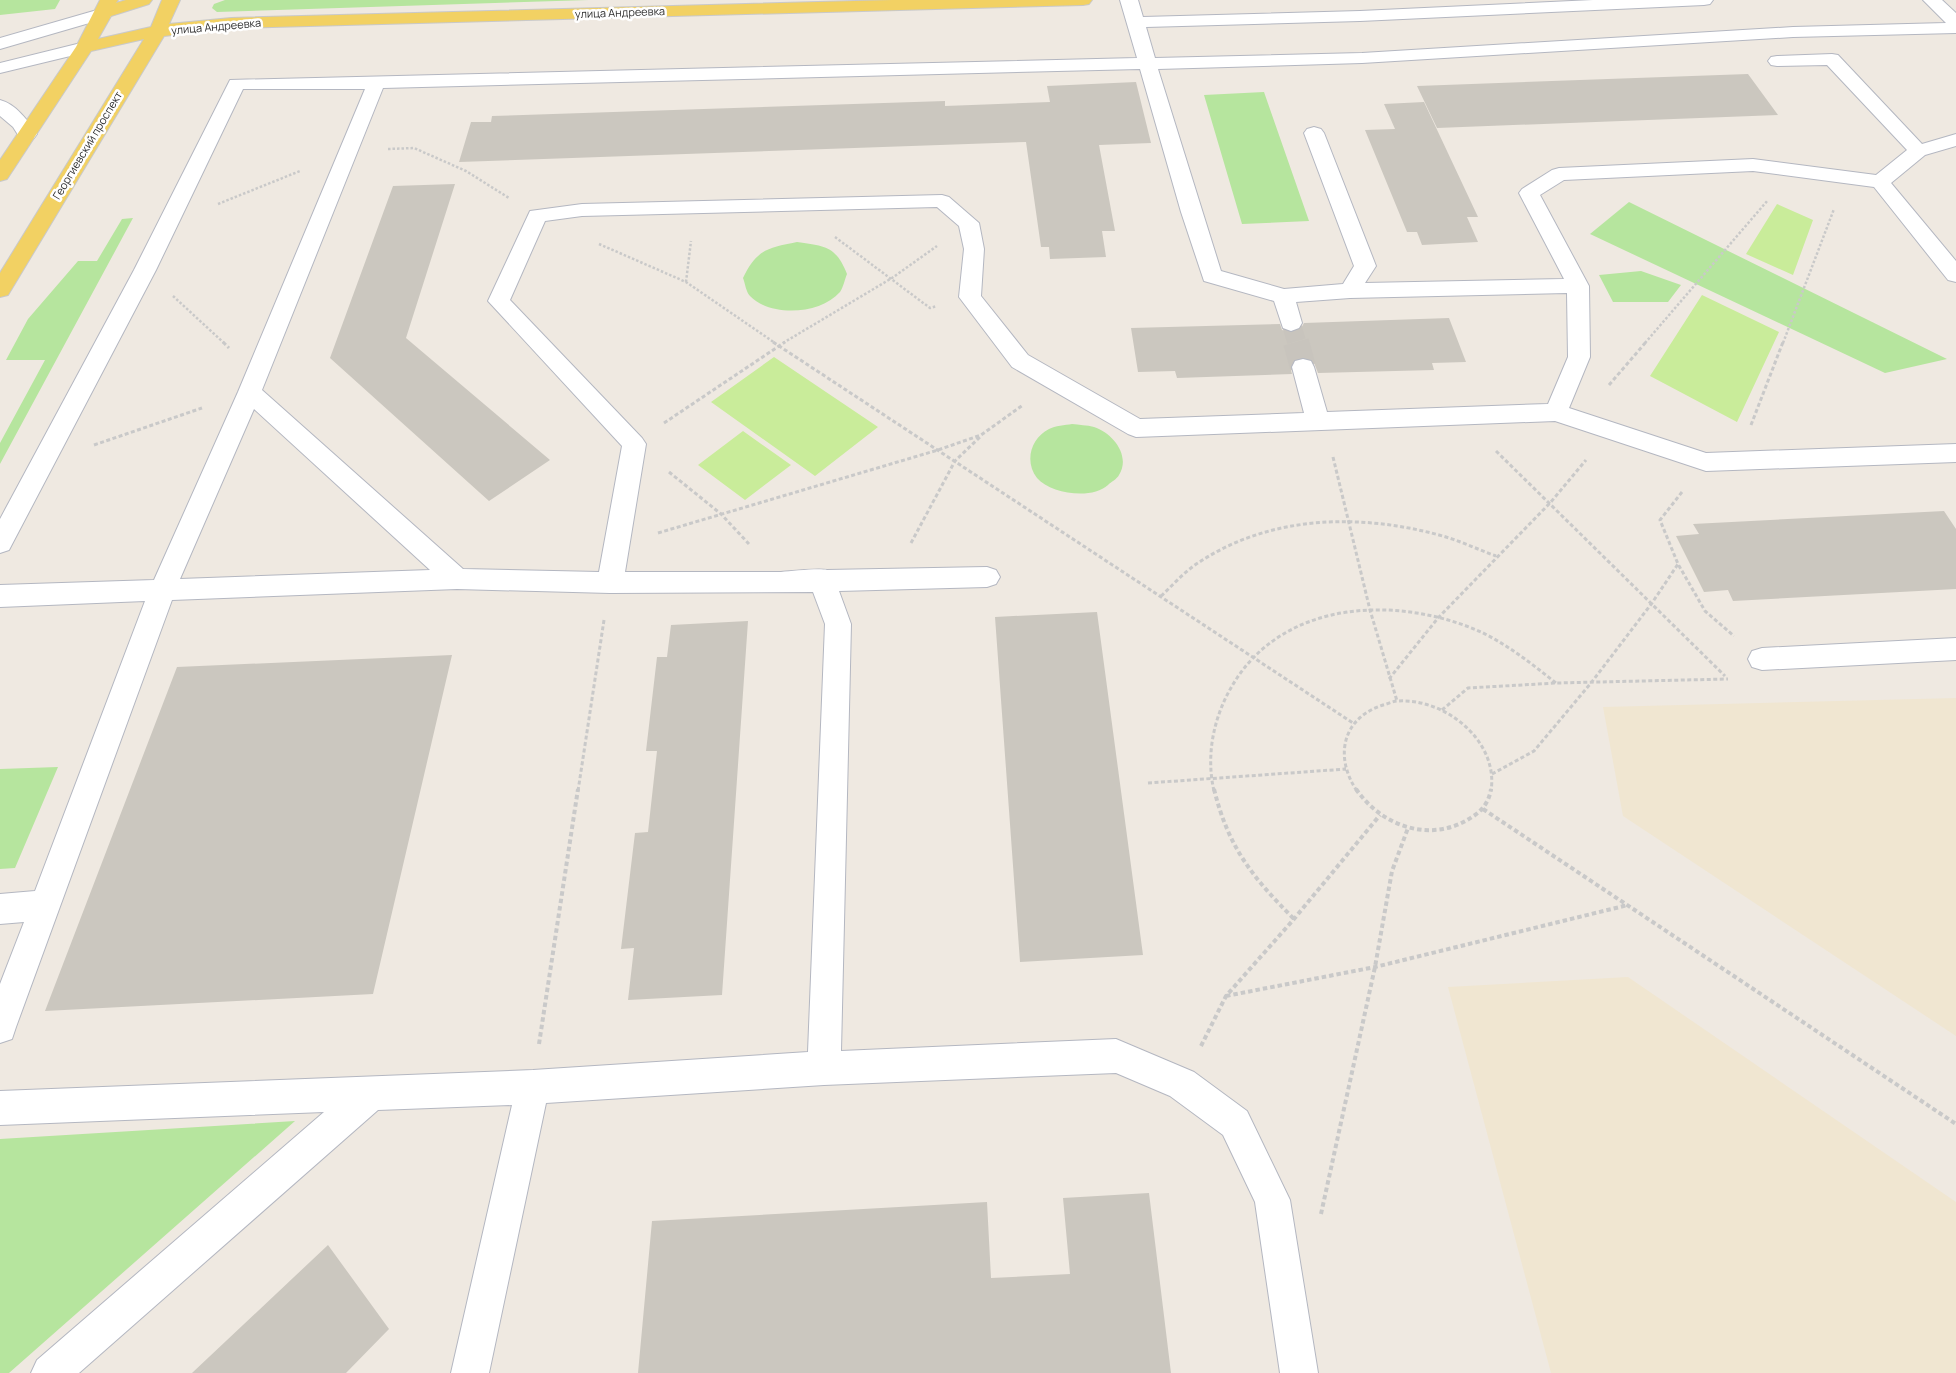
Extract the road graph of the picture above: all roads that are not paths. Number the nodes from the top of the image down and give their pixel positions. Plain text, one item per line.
1 (143, 0) edge
2 (171, 0) edge
3 (1083, 0) edge
4 (1129, 0) edge
5 (1704, 0) edge
6 (1932, 0) edge
7 (107, 6) edge
8 (1135, 22) junction
9 (1956, 23) edge
10 (1956, 28) edge
11 (158, 31) junction
12 (0, 44) edge
13 (85, 47) junction
14 (1777, 61) dead end
15 (1147, 64) junction
16 (0, 68) edge
17 (376, 84) junction
18 (0, 106) edge
19 (1314, 133) dead end
20 (27, 134) junction
21 (1956, 140) edge
22 (1918, 151) junction
23 (0, 176) edge
24 (1880, 182) junction
25 (1956, 275) edge
26 (1578, 286) junction
27 (0, 290) edge
28 (1350, 291) junction
29 (1284, 296) junction
30 (1291, 323) tunnel mouth
31 (1303, 367) tunnel mouth
32 (253, 383) junction
33 (1556, 412) junction
34 (1318, 422) junction
35 (1956, 453) edge
36 (0, 543) edge
37 (988, 576) dead end
38 (456, 579) junction
39 (821, 579) junction
40 (610, 583) junction
41 (162, 591) junction
42 (0, 596) edge
43 (1956, 649) edge
44 (1762, 659) road end
45 (46, 905) junction
46 (0, 908) edge
47 (0, 1027) edge
48 (824, 1068) junction
49 (533, 1087) junction
50 (372, 1093) junction
51 (0, 1108) edge
52 (50, 1373) edge
53 (470, 1373) edge
54 (1299, 1373) edge

1 - 7 main road
2 - 11 main road, Георгиевский проспект
3 - 11 main road, улица Андреевка
4 - 8 street
5 - 8 street
6 - 9 street
7 - 12 street
7 - 13 main road
8 - 15 street
10 - 15 street
11 - 13 main road, улица Андреевка
11 - 27 main road, Георгиевский проспект
13 - 16 street
13 - 20 main road
14 - 22 street
15 - 17 street
15 - 29 street
17 - 32 street
17 - 36 street
18 - 20 street
19 - 28 street
20 - 23 main road
21 - 22 street
22 - 24 street
24 - 25 street
24 - 26 street
26 - 28 street
26 - 33 street
28 - 29 street
29 - 30 street
31 - 34 street
32 - 38 street
32 - 41 street
33 - 34 street
33 - 35 street
34 - 40 street
37 - 39 street
38 - 40 street
38 - 41 street
39 - 40 street
39 - 48 street
41 - 42 street
41 - 45 street
43 - 44 street
45 - 46 street
45 - 47 street
48 - 49 street
48 - 54 street
49 - 50 street
49 - 53 street
50 - 51 street
50 - 52 street

